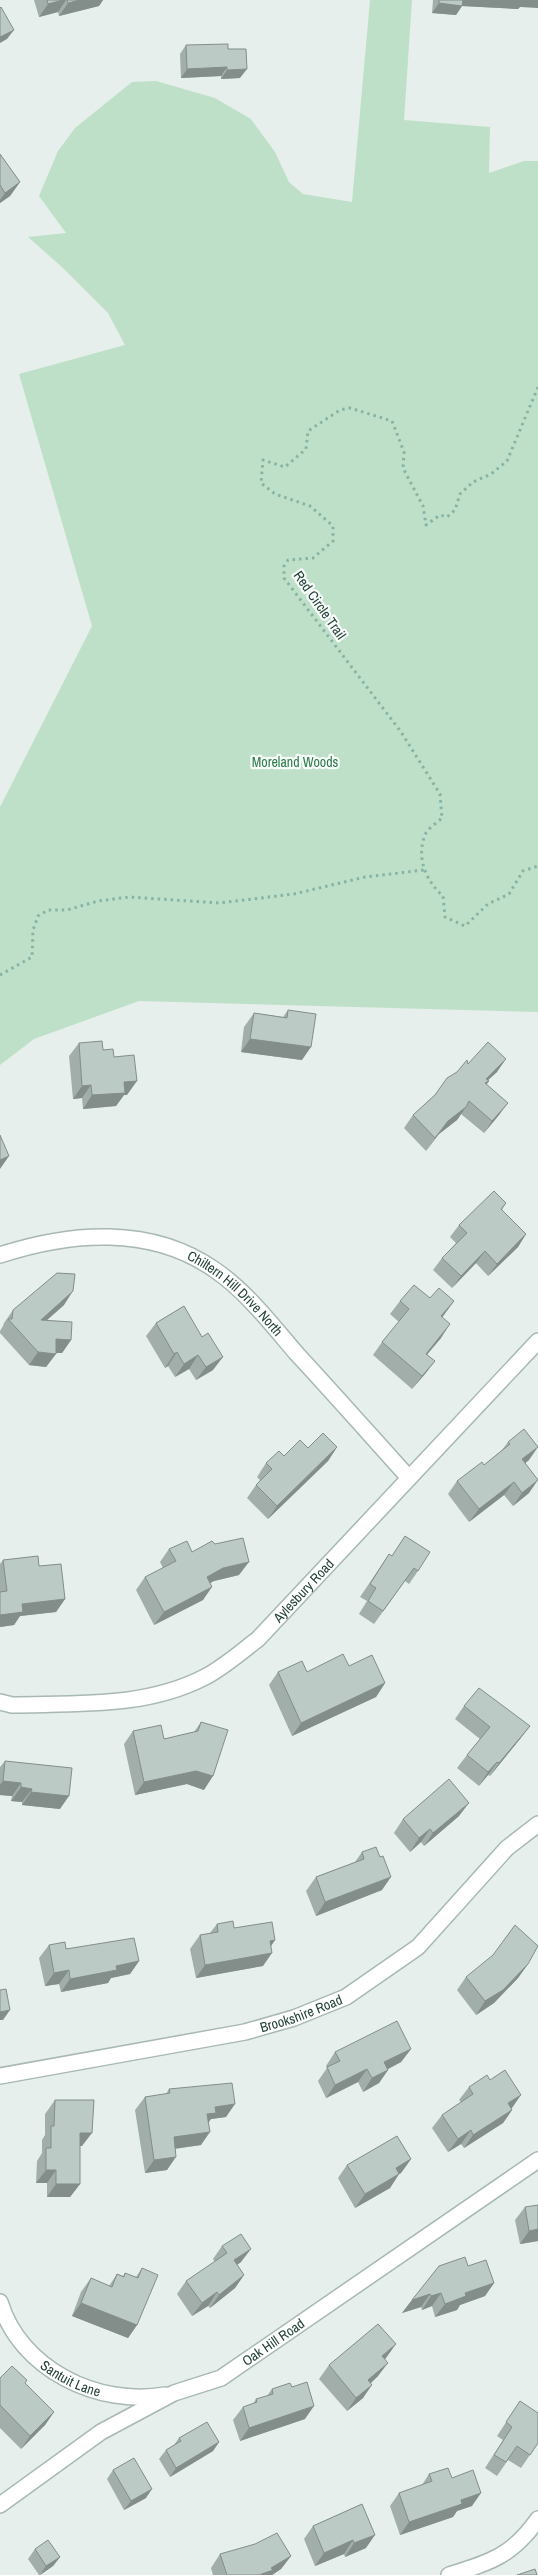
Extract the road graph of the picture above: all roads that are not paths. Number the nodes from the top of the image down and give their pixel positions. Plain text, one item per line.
1 (0, 1255) edge
2 (538, 1341) edge
3 (409, 1478) junction
4 (0, 1702) edge
5 (538, 1824) edge
6 (0, 2076) edge
7 (538, 2160) edge
8 (0, 2302) edge
9 (174, 2393) junction
10 (0, 2505) edge
11 (538, 2520) edge
12 (449, 2575) edge

1 - 3 street, Chiltern Hill Drive North
2 - 3 street, Aylesbury Road
3 - 4 street, Aylesbury Road
5 - 6 street, Brookshire Road
7 - 9 street, Oak Hill Road
8 - 9 street, Santuit Lane
9 - 10 street, Oak Hill Road
11 - 12 street

